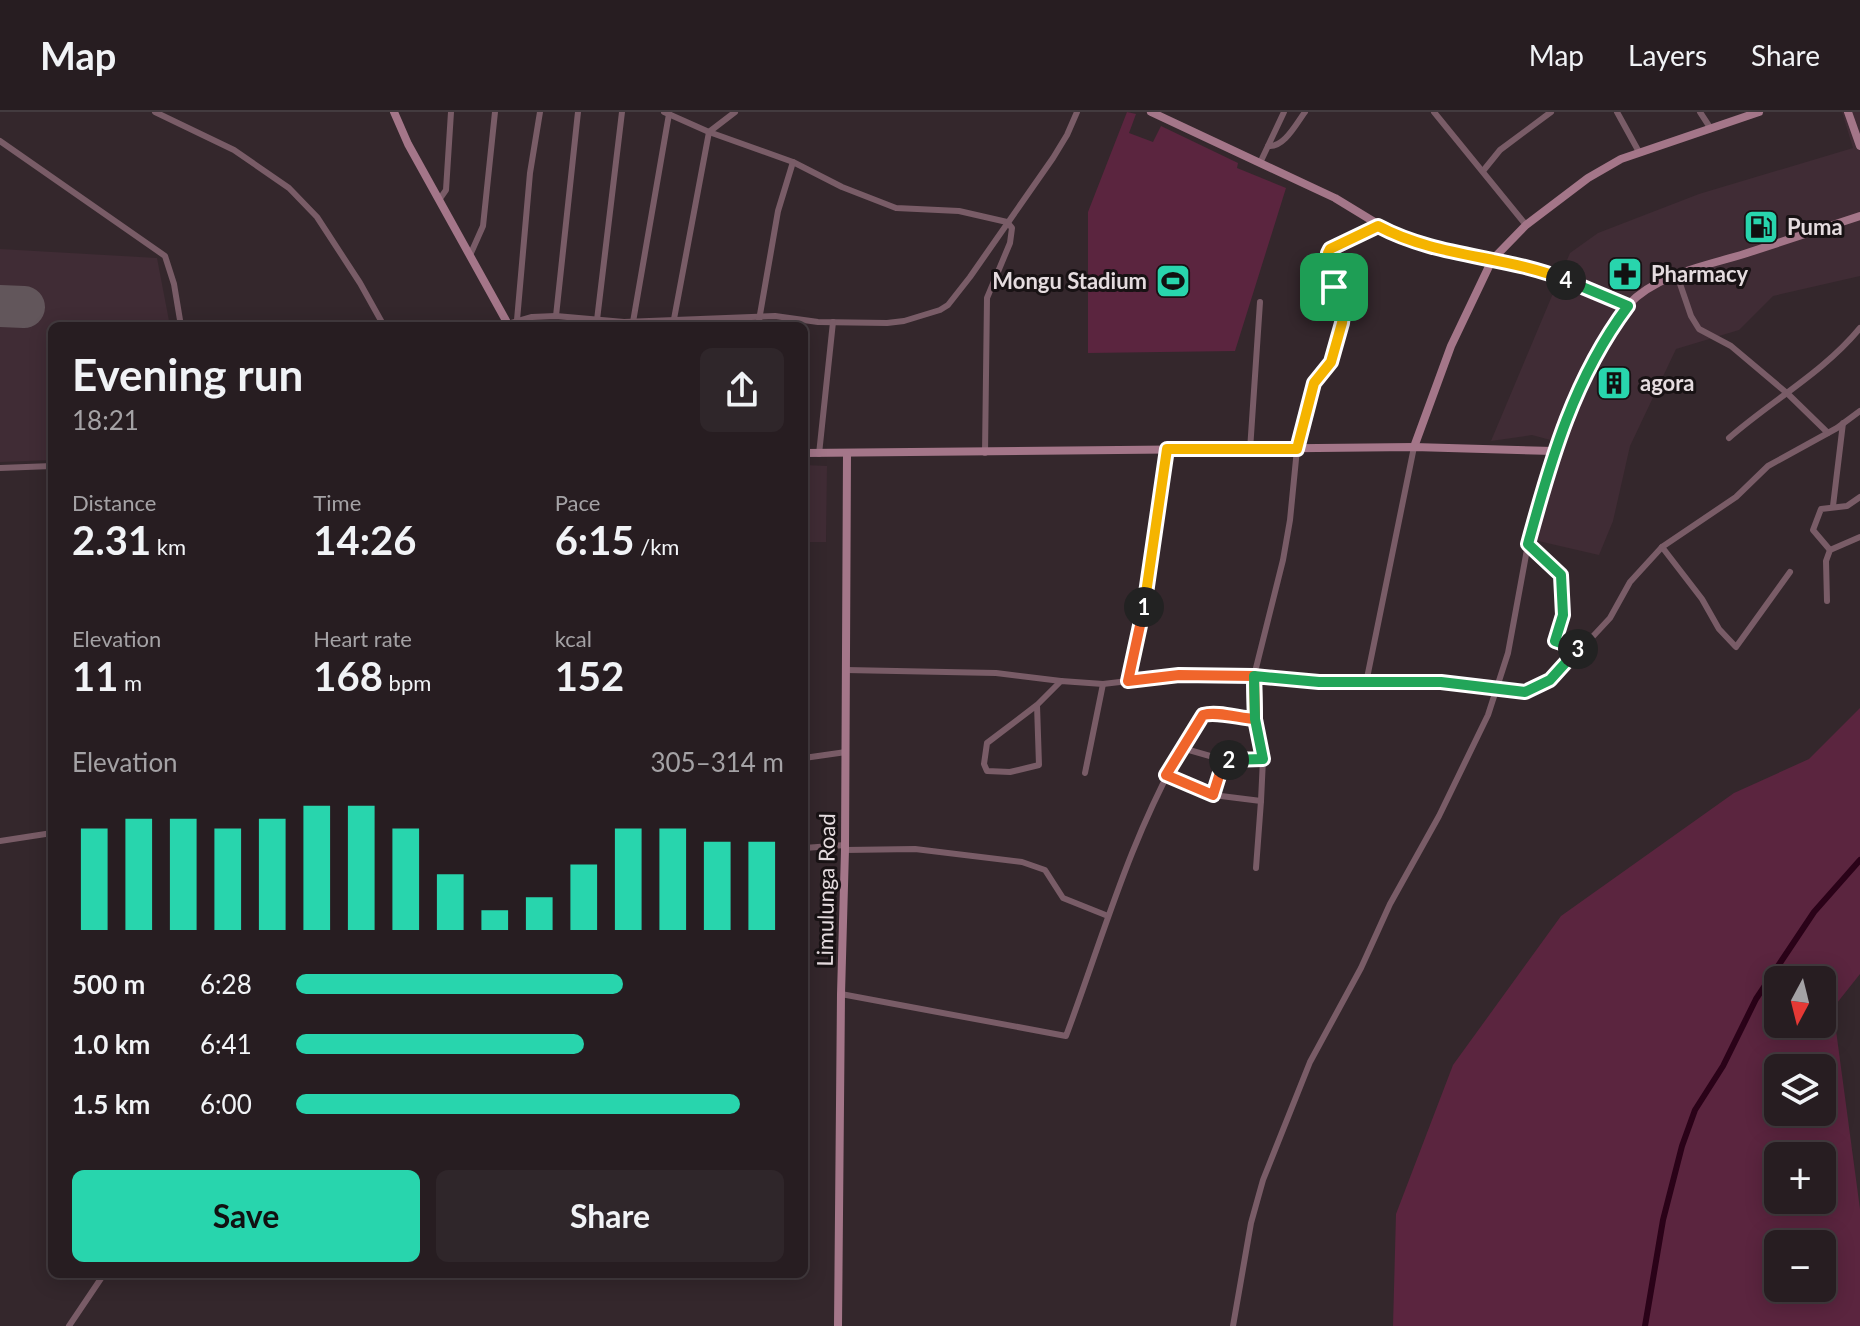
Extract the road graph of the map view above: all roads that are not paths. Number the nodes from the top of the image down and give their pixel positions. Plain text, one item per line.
1 (155, 112) edge
2 (394, 112) edge
3 (451, 112) edge
4 (495, 112) edge
5 (540, 112) edge
6 (578, 112) edge
7 (622, 112) edge
8 (735, 112) edge
9 (1077, 112) edge
10 (1151, 112) edge
11 (1284, 112) edge
12 (1305, 112) edge
13 (1434, 112) edge
14 (1551, 112) edge
15 (1617, 112) edge
16 (1700, 112) edge
17 (1759, 112) edge
18 (1848, 112) edge
19 (666, 113) edge
20 (1711, 129) junction
21 (709, 132) junction
22 (0, 141) edge
23 (1268, 146) junction
24 (1860, 146) edge
25 (1639, 152) junction
26 (793, 162) junction
27 (1260, 163) junction
28 (1483, 171) junction
29 (439, 200) junction
30 (1860, 216) edge
31 (1007, 222) junction
32 (1526, 225) junction
33 (1378, 226) junction
34 (471, 253) junction
35 (1492, 260) junction
36 (1677, 275) junction
37 (1260, 302) dead end
38 (1628, 306) junction
39 (556, 316) junction
40 (760, 316) junction
41 (674, 319) junction
42 (597, 320) junction
43 (180, 322) edge
44 (382, 322) edge
45 (510, 322) edge
46 (511, 322) edge
47 (517, 322) edge
48 (579, 322) edge
49 (610, 322) edge
50 (633, 322) joint
51 (718, 322) edge
52 (759, 322) edge
53 (792, 322) edge
54 (833, 322) junction
55 (1860, 328) edge
56 (1788, 394) junction
57 (1860, 411) edge
58 (1843, 423) junction
59 (1828, 433) junction
60 (1729, 438) dead end
61 (1414, 447) junction
62 (1167, 449) junction
63 (1297, 449) junction
64 (1250, 450) junction
65 (1553, 451) junction
66 (808, 453) edge
67 (985, 453) junction
68 (819, 454) junction
69 (847, 454) junction
70 (48, 466) edge
71 (0, 468) edge
72 (1860, 497) edge
73 (1833, 506) junction
74 (1860, 537) edge
75 (1528, 544) junction
76 (1662, 547) junction
77 (1830, 550) junction
78 (1790, 572) dead end
79 (1827, 601) dead end
80 (1579, 649) junction
81 (846, 670) junction
82 (1254, 676) junction
83 (1061, 681) junction
84 (1128, 681) junction
85 (1366, 683) junction
86 (1103, 684) junction
87 (1496, 687) junction
88 (1037, 705) junction
89 (1255, 719) junction
90 (1182, 748) junction
91 (846, 752) junction
92 (808, 757) edge
93 (1263, 759) junction
94 (1224, 760) junction
95 (1085, 773) dead end
96 (1166, 775) junction
97 (1213, 795) junction
98 (1261, 801) junction
99 (48, 834) edge
100 (0, 841) edge
101 (808, 848) edge
102 (845, 848) junction
103 (1256, 868) dead end
104 (1108, 916) junction
105 (841, 994) junction
106 (101, 1278) edge
107 (69, 1326) edge
108 (838, 1326) edge
109 (1233, 1326) edge

1 - 44 street
2 - 29 main road
3 - 29 street
4 - 34 street
5 - 46 street
6 - 39 street
7 - 42 street
8 - 21 street
9 - 31 street
10 - 27 main road
11 - 23 street
12 - 23 street
13 - 28 street
14 - 28 street
15 - 25 street
16 - 20 street
17 - 20 main road
18 - 24 main road
19 - 21 street
19 - 50 street
20 - 25 main road
21 - 26 street
21 - 41 street
22 - 43 street
23 - 27 street
25 - 32 main road
26 - 31 street
26 - 40 street
27 - 33 main road
28 - 32 street
29 - 34 main road
30 - 36 main road
31 - 54 street
31 - 67 street
32 - 35 main road
33 - 35 main road
33 - 63 street
34 - 45 main road
35 - 38 main road
35 - 61 main road
36 - 38 main road
36 - 56 street
37 - 64 street
38 - 65 main road
39 - 47 street
39 - 48 street
40 - 51 street
40 - 52 street
40 - 53 street
41 - 50 street
41 - 51 street
42 - 48 street
42 - 49 street
53 - 54 street
54 - 68 street
55 - 56 street
56 - 59 street
56 - 60 street
57 - 58 street
58 - 59 street
58 - 73 street
59 - 76 street
61 - 63 main road
61 - 65 main road
61 - 85 street
62 - 64 main road
62 - 67 main road
62 - 84 street
63 - 64 main road
63 - 82 street
65 - 75 street
66 - 68 main road
67 - 69 main road
68 - 69 main road
69 - 81 main road, Limulunga Road
70 - 71 street
72 - 73 street
73 - 77 street
74 - 77 street
75 - 80 street
75 - 87 street
76 - 78 street
76 - 80 street
77 - 79 street
80 - 87 street
81 - 83 street
81 - 91 main road, Limulunga Road
82 - 84 street
82 - 85 street
82 - 89 street
83 - 86 street
83 - 88 street
84 - 86 street
85 - 87 street
86 - 95 street
87 - 109 street
88 - 88 street
89 - 90 street
89 - 93 street
90 - 94 street
90 - 96 street
91 - 92 street
91 - 102 main road, Limulunga Road
93 - 94 street
93 - 98 street
94 - 97 street
96 - 97 street
96 - 104 street
97 - 98 street
98 - 103 street
99 - 100 street
101 - 102 street
102 - 104 street
102 - 105 main road, Limulunga Road
104 - 105 street
105 - 108 main road, Limulunga Road
106 - 107 street

